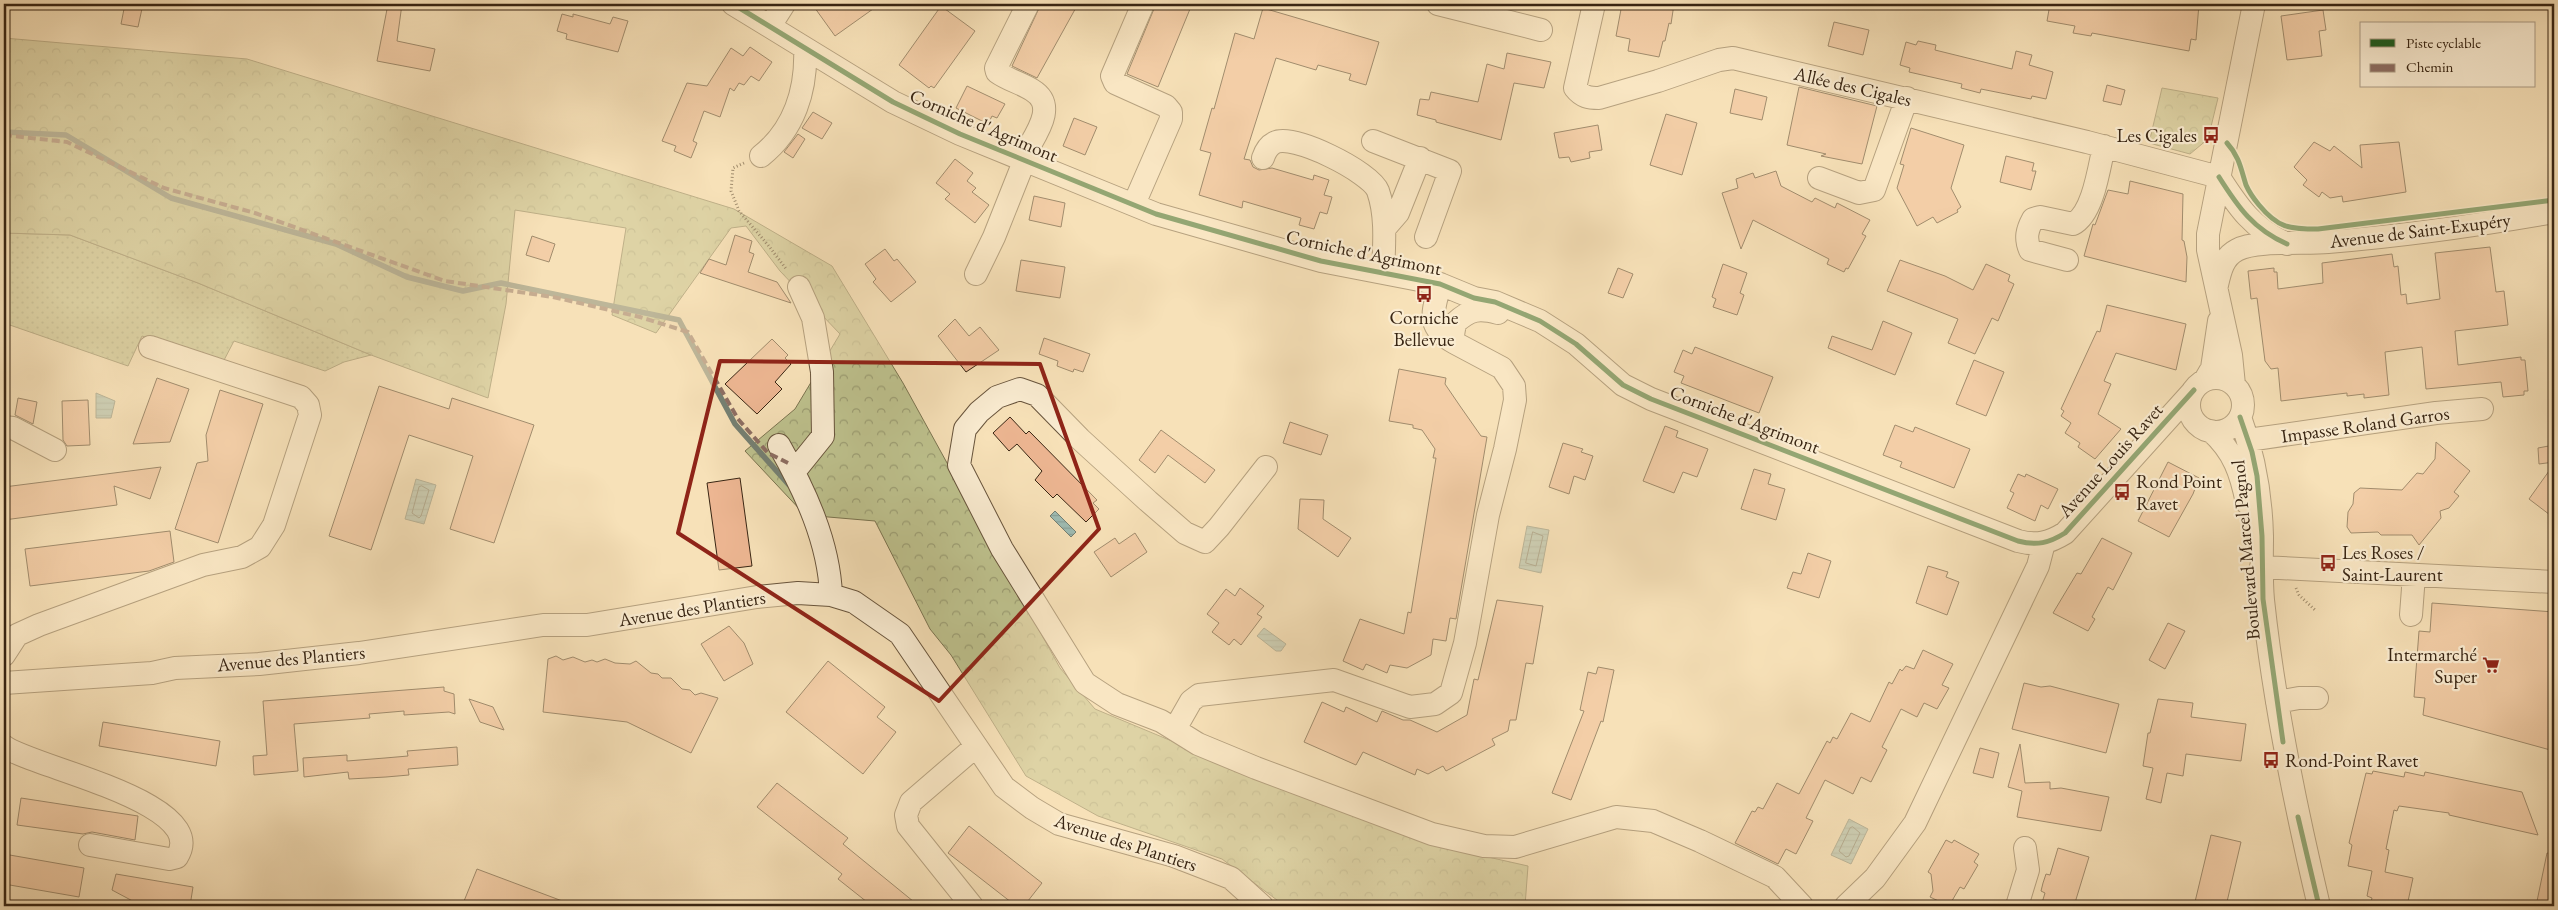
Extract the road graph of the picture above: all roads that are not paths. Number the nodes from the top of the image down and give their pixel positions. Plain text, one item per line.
1 (733, 4) edge
2 (784, 4) edge
3 (1028, 4) edge
4 (1143, 4) edge
5 (1438, 4) edge
6 (1594, 4) edge
7 (2254, 4) edge
8 (1499, 11) edge
9 (770, 26) junction
10 (1541, 30) dead end
11 (805, 48) junction
12 (1907, 98) junction
13 (1373, 141) dead end
14 (2104, 146) junction
15 (761, 156) road end
16 (1263, 158) dead end
17 (1420, 158) junction
18 (1024, 159) junction
19 (2218, 177) junction
20 (1819, 178) dead end
21 (1134, 204) junction
22 (2554, 212) edge
23 (1385, 228) junction
24 (1426, 237) dead end
25 (2287, 244) junction
26 (2068, 260) dead end
27 (1384, 272) junction
28 (976, 274) dead end
29 (1440, 284) junction
30 (2217, 285) junction
31 (799, 287) road end
32 (2221, 312) junction
33 (1540, 321) junction
34 (1455, 343) junction
35 (150, 347) dead end
36 (2200, 385) junction
37 (2234, 385) junction
38 (2482, 409) dead end
39 (2240, 417) junction
40 (4, 427) edge
41 (2204, 428) junction
42 (2248, 440) junction
43 (2146, 443) junction
44 (779, 446) dead end
45 (55, 450) dead end
46 (1266, 467) dead end
47 (794, 472) junction
48 (2044, 543) junction
49 (2261, 568) junction
50 (2414, 575) junction
51 (2554, 582) edge
52 (831, 595) junction
53 (2411, 615) dead end
54 (4, 655) edge
55 (4, 683) edge
56 (2317, 698) dead end
57 (2276, 702) junction
58 (1175, 729) junction
59 (4, 746) edge
60 (976, 746) junction
61 (90, 845) dead end
62 (2025, 848) dead end
63 (1851, 905) edge
64 (972, 906) edge
65 (1262, 906) edge
66 (1802, 906) edge
67 (2017, 906) edge
68 (2319, 906) edge

1 - 9 street, Corniche d'Agrimont
2 - 9 street
3 - 18 street
4 - 21 street
5 - 8 street
6 - 12 street, Allée des Cigales
7 - 19 street
8 - 10 street
9 - 11 street, Corniche d'Agrimont
11 - 15 street
11 - 18 street, Corniche d'Agrimont
12 - 14 street, Allée des Cigales
12 - 20 street
13 - 17 street
14 - 19 street, Allée des Cigales
14 - 26 street
16 - 23 street
17 - 23 street
17 - 24 street
18 - 21 street, Corniche d'Agrimont
18 - 28 street
19 - 25 street
19 - 30 street
21 - 27 street, Corniche d'Agrimont
22 - 25 street, Avenue de Saint-Exupéry
23 - 27 street
25 - 30 street, Avenue de Saint-Exupéry
27 - 29 street, Corniche d'Agrimont
29 - 33 street, Corniche d'Agrimont
29 - 34 street
30 - 32 street
31 - 47 street
32 - 36 street
32 - 37 street
33 - 34 street
33 - 48 street, Corniche d'Agrimont
34 - 58 street
35 - 54 street
36 - 37 street
36 - 41 street
36 - 43 street, Avenue Louis Ravet
37 - 39 street
38 - 42 street, Impasse Roland Garros
39 - 41 street
39 - 42 street, Boulevard Marcel Pagnol
40 - 45 street
41 - 43 street, Avenue Louis Ravet
41 - 49 street, Boulevard Marcel Pagnol
42 - 49 street, Boulevard Marcel Pagnol
43 - 48 street, Avenue Louis Ravet
44 - 47 street
46 - 58 street
47 - 52 street
48 - 63 street
49 - 50 street
49 - 57 street, Boulevard Marcel Pagnol
50 - 51 street
50 - 53 street
52 - 55 street, Avenue des Plantiers
52 - 60 street, Avenue des Plantiers
56 - 57 street
57 - 68 street, Boulevard Marcel Pagnol
58 - 66 street
59 - 61 street
60 - 64 street
60 - 65 street, Avenue des Plantiers
62 - 67 street

